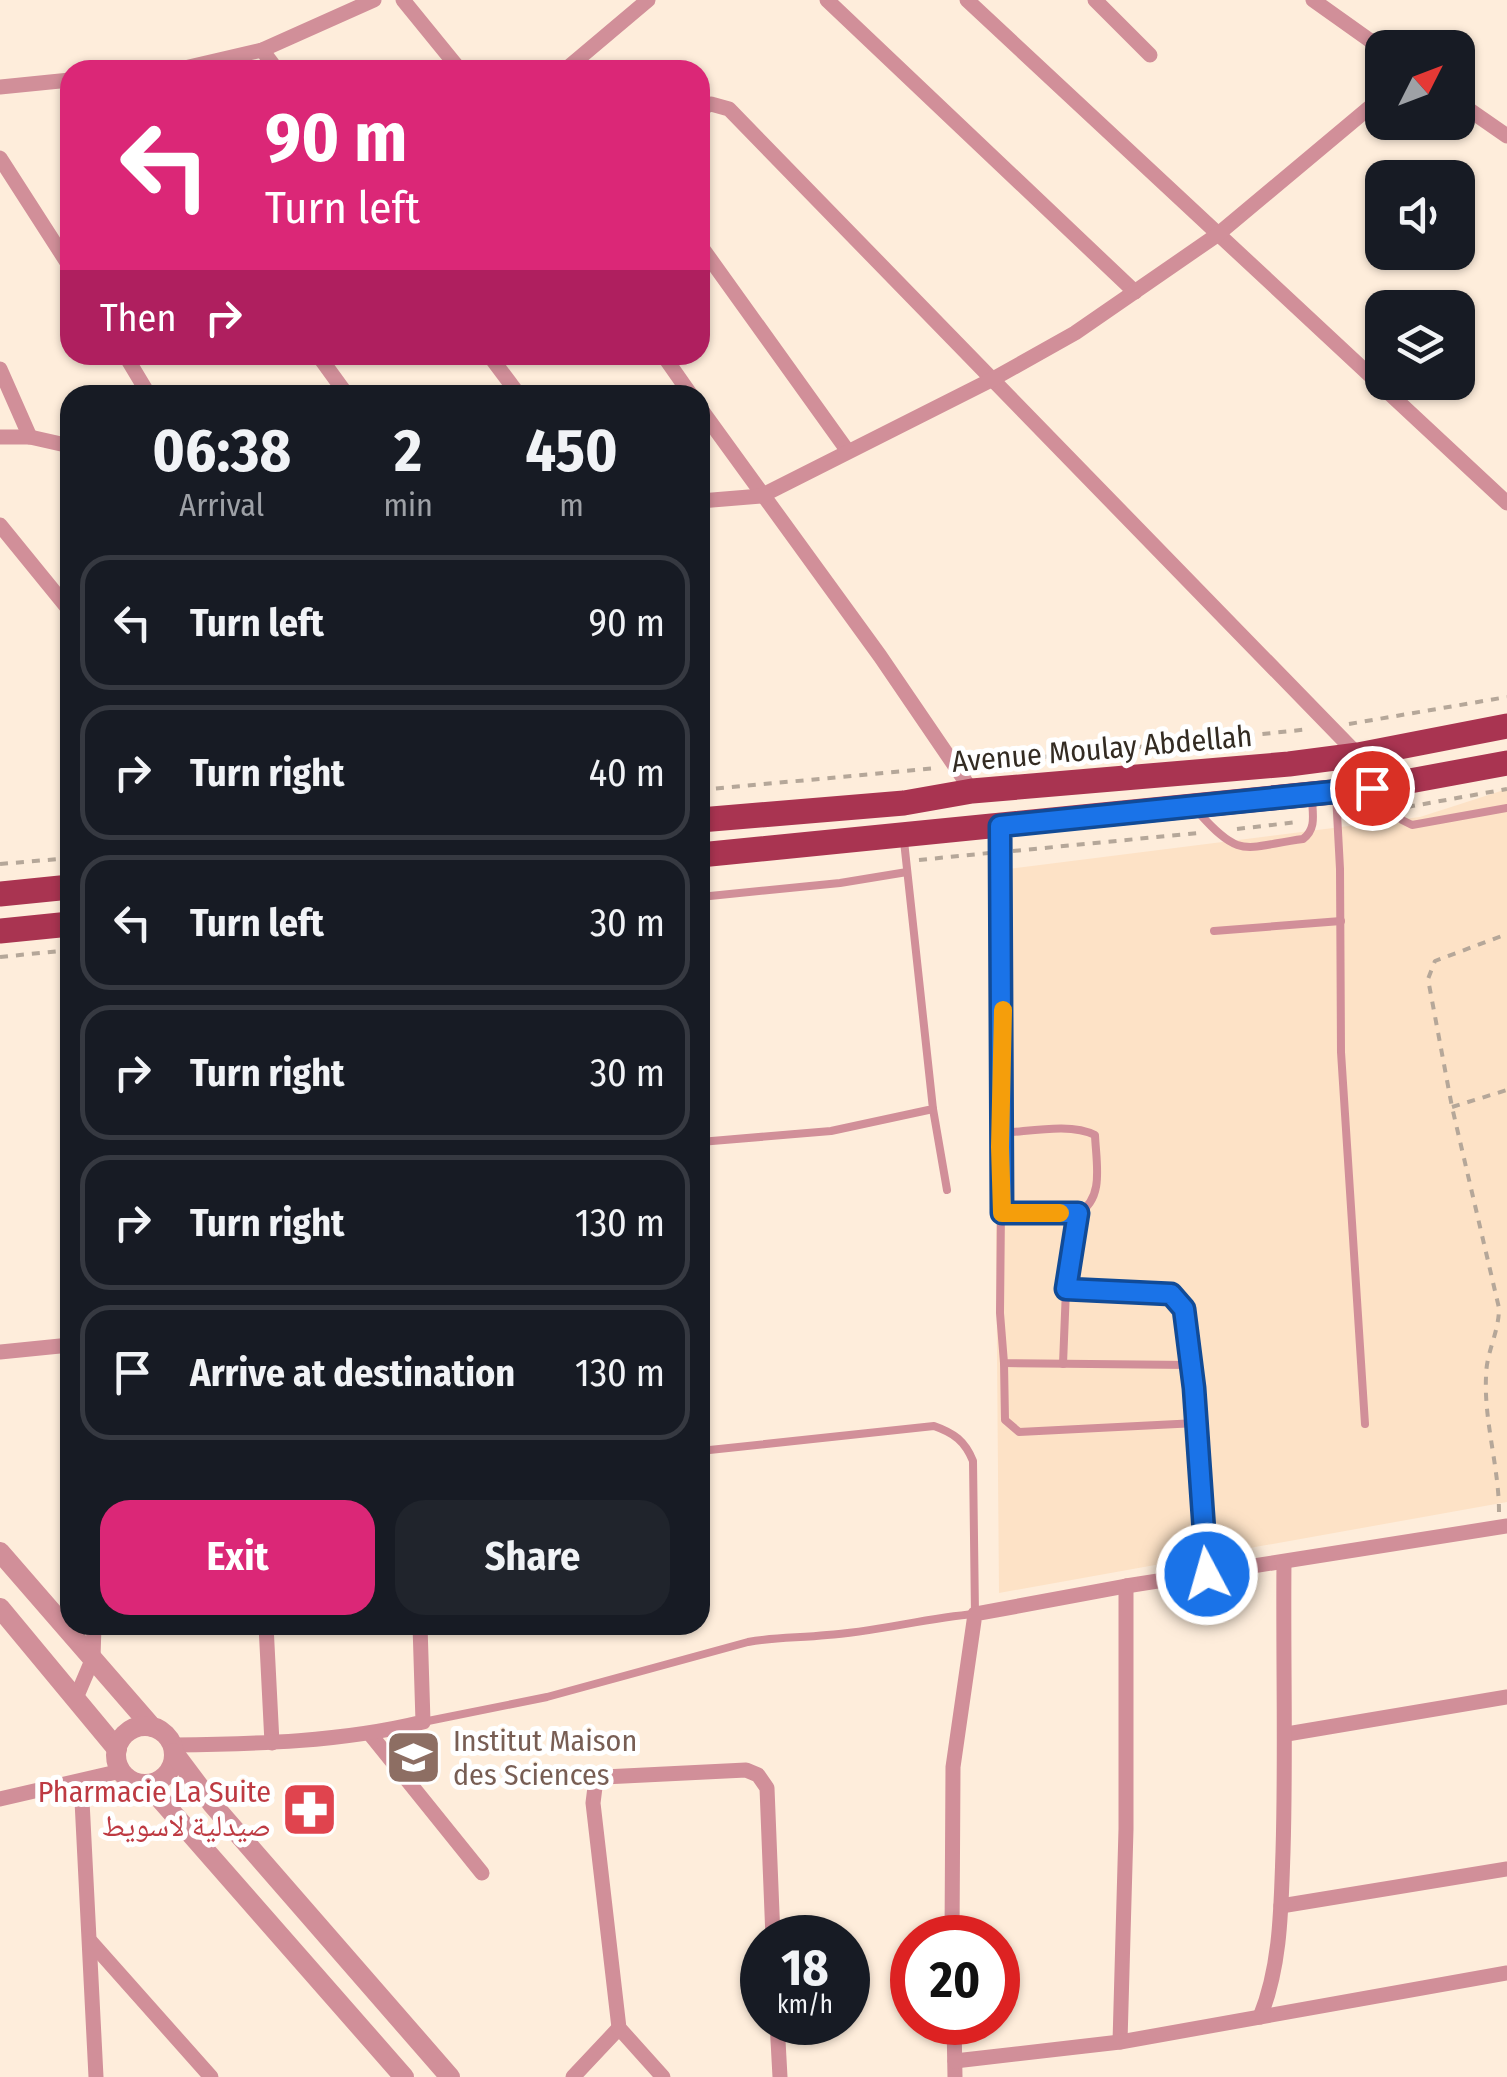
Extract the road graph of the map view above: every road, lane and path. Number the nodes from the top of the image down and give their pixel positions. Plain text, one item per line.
1 (374, 0) edge
2 (402, 0) edge
3 (648, 0) edge
4 (827, 0) edge
5 (968, 0) edge
6 (1095, 0) edge
7 (1312, 0) edge
8 (1365, 38) edge
9 (262, 50) junction
10 (1150, 55) dead end
11 (219, 60) edge
12 (270, 60) edge
13 (452, 60) edge
14 (577, 60) edge
15 (60, 81) edge
16 (0, 87) edge
17 (710, 104) edge
18 (1365, 111) edge
19 (1475, 114) edge
20 (1507, 136) edge
21 (0, 158) edge
22 (1216, 235) junction
23 (60, 251) edge
24 (710, 259) edge
25 (1135, 292) junction
26 (0, 369) edge
27 (993, 379) junction
28 (710, 422) edge
29 (0, 436) edge
30 (30, 437) junction
31 (60, 444) edge
32 (848, 450) junction
33 (761, 496) junction
34 (710, 500) edge
35 (1507, 504) edge
36 (0, 526) edge
37 (60, 599) edge
38 (1507, 697) edge
39 (1507, 726) edge
40 (1330, 727) junction
41 (1358, 756) junction
42 (1507, 763) edge
43 (954, 766) junction
44 (1372, 788) junction
45 (710, 789) edge
46 (1507, 789) edge
47 (972, 791) junction
48 (1328, 801) junction
49 (1193, 806) junction
50 (1507, 808) edge
51 (1392, 810) junction
52 (710, 819) edge
53 (1314, 820) junction
54 (1216, 831) junction
55 (1000, 839) junction
56 (905, 848) junction
57 (710, 855) edge
58 (60, 859) edge
59 (0, 864) edge
60 (907, 872) junction
61 (60, 888) edge
62 (0, 894) edge
63 (710, 896) edge
64 (1341, 921) junction
65 (60, 925) edge
66 (0, 931) edge
67 (1214, 931) dead end
68 (1507, 934) edge
69 (60, 951) edge
70 (0, 956) edge
71 (1507, 1090) edge
72 (1452, 1107) junction
73 (933, 1110) junction
74 (1000, 1133) junction
75 (710, 1141) edge
76 (946, 1190) dead end
77 (1002, 1213) junction
78 (1078, 1213) junction
79 (1066, 1289) junction
80 (60, 1346) edge
81 (0, 1352) edge
82 (1004, 1364) junction
83 (1063, 1364) junction
84 (1190, 1365) junction
85 (1197, 1422) junction
86 (1365, 1424) dead end
87 (710, 1450) edge
88 (1503, 1527) edge
89 (0, 1552) edge
90 (1284, 1562) junction
91 (1207, 1574) junction
92 (1126, 1586) junction
93 (0, 1608) edge
94 (975, 1614) junction
95 (60, 1620) edge
96 (73, 1635) edge
97 (94, 1635) edge
98 (267, 1635) edge
99 (420, 1635) edge
100 (93, 1658) junction
101 (1507, 1697) edge
102 (76, 1698) junction
103 (423, 1722) junction
104 (152, 1726) junction
105 (370, 1734) junction
106 (1287, 1734) junction
107 (272, 1744) junction
108 (117, 1749) junction
109 (174, 1749) junction
110 (121, 1771) junction
111 (81, 1781) junction
112 (147, 1784) junction
113 (0, 1799) edge
114 (1507, 1869) edge
115 (482, 1873) dead end
116 (1281, 1906) junction
117 (773, 1915) edge
118 (952, 1915) edge
119 (90, 1941) junction
120 (1507, 1973) edge
121 (1260, 2017) junction
122 (618, 2028) junction
123 (1120, 2042) junction
124 (778, 2045) edge
125 (955, 2069) edge
126 (96, 2077) edge
127 (210, 2077) edge
128 (404, 2077) edge
129 (450, 2077) edge
130 (574, 2077) edge
131 (663, 2077) edge
132 (780, 2077) edge

1 - 9 street
2 - 13 street
3 - 14 street
4 - 25 street
5 - 22 street
6 - 10 street
7 - 8 street
9 - 11 street
9 - 12 street
15 - 16 street
17 - 27 street
18 - 22 street
19 - 20 street
21 - 23 street
22 - 25 street
22 - 35 street
24 - 32 street
25 - 27 street
26 - 30 street
27 - 32 street
27 - 40 street
28 - 33 street
29 - 30 street
30 - 31 street
32 - 33 street
33 - 34 street
33 - 43 street
36 - 37 street
38 - 40 path
39 - 41 main road, Avenue Moulay Abdellah
40 - 41 street
40 - 43 path
41 - 47 main road, Avenue Moulay Abdellah
42 - 44 main road
43 - 45 path
43 - 47 street
44 - 48 main road
44 - 51 lane
46 - 51 path
47 - 52 main road, Avenue Moulay Abdellah
48 - 49 main road
48 - 51 path
48 - 53 lane
48 - 64 lane
49 - 54 lane
49 - 55 main road
50 - 51 lane
53 - 54 path
53 - 54 lane
54 - 55 path
55 - 56 main road
55 - 56 path
55 - 74 lane
56 - 57 main road
56 - 60 lane
58 - 59 path
60 - 63 lane
60 - 73 lane
61 - 62 main road
64 - 67 lane
64 - 86 lane
65 - 66 main road
68 - 72 path
69 - 70 path
71 - 72 path
72 - 88 path
73 - 75 lane
73 - 76 lane
74 - 77 lane
74 - 78 lane
77 - 78 lane
77 - 82 lane
78 - 79 lane
79 - 83 lane
79 - 84 lane
80 - 81 street
82 - 83 lane
82 - 85 lane
83 - 84 lane
84 - 85 lane
85 - 91 lane
87 - 94 lane
88 - 90 street
89 - 95 street
90 - 91 street
90 - 106 street
91 - 92 street
92 - 94 street
92 - 123 street
93 - 102 street
94 - 103 lane
94 - 118 street
96 - 100 street
97 - 100 street
98 - 107 street
99 - 103 street
100 - 102 street
100 - 104 street
101 - 106 street
102 - 108 street
103 - 105 street
104 - 108 street
104 - 109 street
105 - 107 street
105 - 115 street
106 - 116 street
107 - 109 street
108 - 110 street
109 - 112 street
109 - 129 street
110 - 111 street
110 - 112 street
111 - 113 street
111 - 119 street
112 - 128 street
114 - 116 street
116 - 121 street
117 - 122 street
119 - 126 street
119 - 127 street
120 - 121 street
121 - 123 street
122 - 130 street
122 - 131 street
123 - 125 street
124 - 132 street

